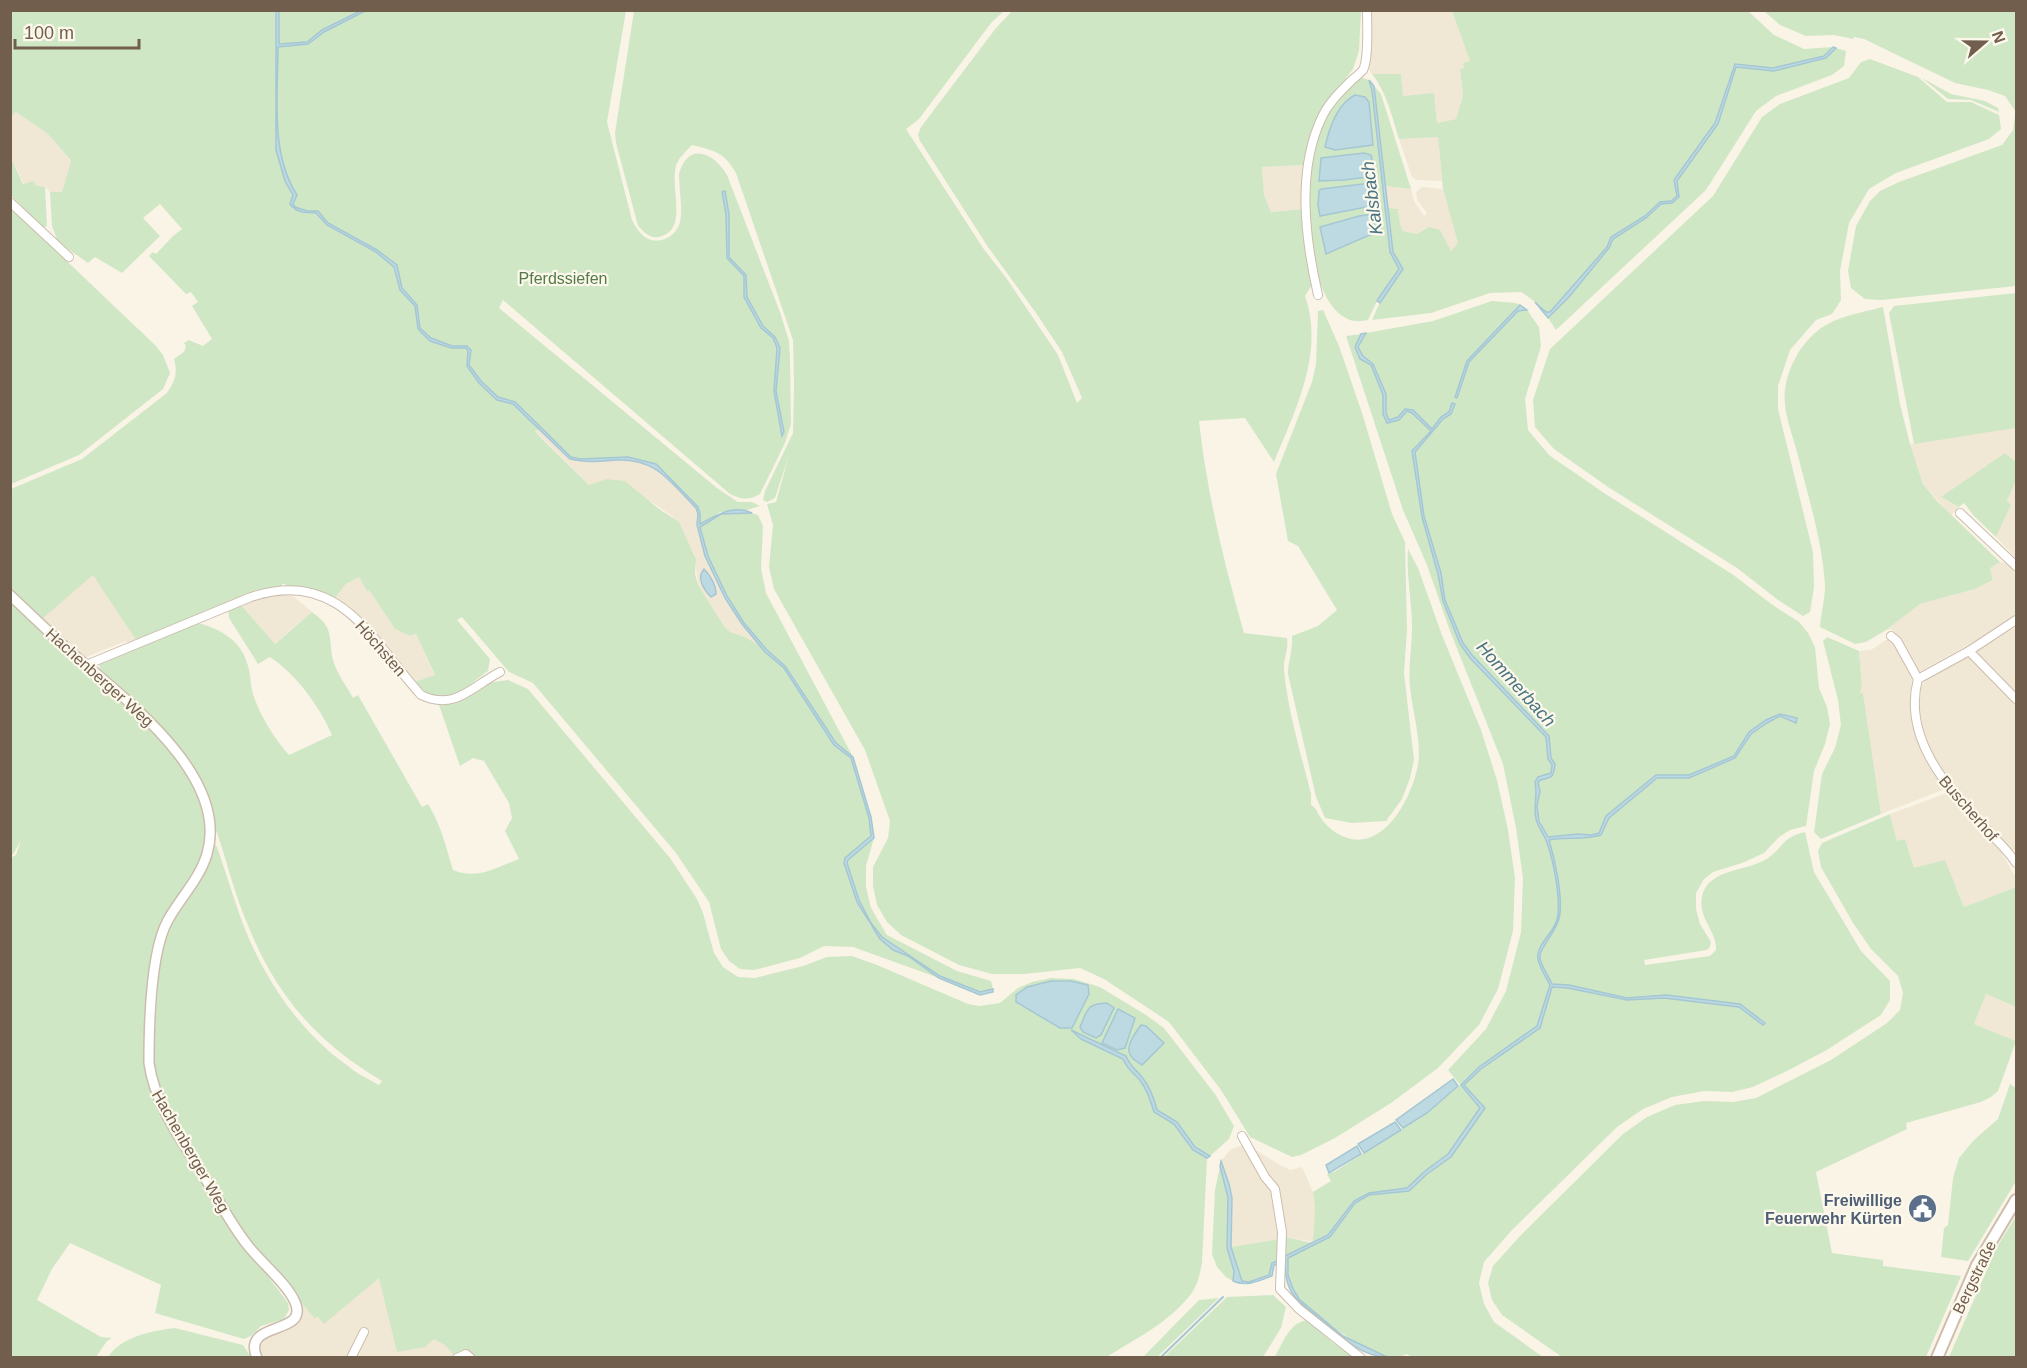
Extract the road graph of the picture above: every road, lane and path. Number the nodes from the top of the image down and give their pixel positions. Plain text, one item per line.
1 (1367, 10) edge
2 (10, 202) edge
3 (69, 257) dead end
4 (1318, 295) dead end
5 (1960, 513) dead end
6 (2016, 566) edge
7 (10, 595) edge
8 (2016, 620) edge
9 (1891, 636) dead end
10 (1969, 651) junction
11 (86, 665) junction
12 (500, 672) dead end
13 (1918, 679) junction
14 (2016, 699) edge
15 (2016, 863) edge
16 (1242, 1136) dead end
17 (2016, 1200) edge
18 (364, 1332) dead end
19 (257, 1358) edge
20 (351, 1358) edge
21 (457, 1358) edge
22 (471, 1358) edge
23 (1361, 1358) edge
24 (1937, 1358) edge

1 - 4 street
2 - 3 street
5 - 6 street
7 - 11 street, Hachenberger Weg
8 - 10 street
9 - 13 street
10 - 13 street
10 - 14 street
11 - 12 street, Höchsten
11 - 19 street, Hachenberger Weg
13 - 15 street, Buscherhof
16 - 23 street
17 - 24 main road, Bergstraße
18 - 20 street
21 - 22 street

